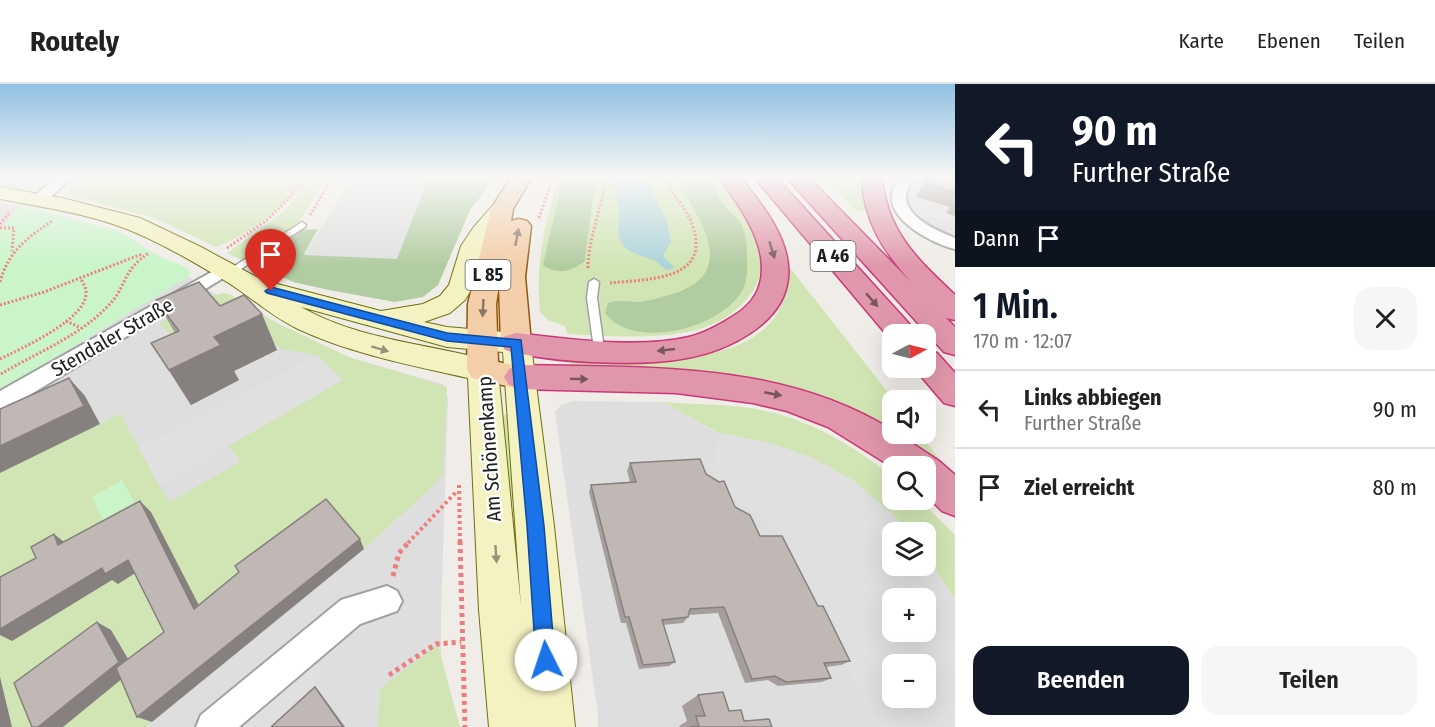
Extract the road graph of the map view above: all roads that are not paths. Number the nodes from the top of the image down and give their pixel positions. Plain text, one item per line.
1 (71, 207) edge
2 (525, 207) edge
3 (752, 207) edge
4 (791, 207) edge
5 (823, 207) edge
6 (875, 207) edge
7 (902, 207) edge
8 (502, 209) joint
9 (833, 218) junction
10 (302, 225) road end
11 (955, 244) edge
12 (910, 267) junction
13 (232, 270) junction
14 (594, 282) road end
15 (955, 311) edge
16 (371, 319) junction
17 (894, 324) edge
18 (955, 345) edge
19 (599, 349) junction
20 (483, 357) junction
21 (518, 360) junction
22 (936, 372) edge
23 (955, 394) edge
24 (0, 402) edge
25 (904, 456) edge
26 (936, 481) edge
27 (955, 499) edge
28 (387, 601) road end
29 (213, 727) edge
30 (513, 727) edge
31 (551, 727) edge

1 - 13 street
21 -> 2 main road, Am Schönenkamp / L 85
3 -> 19 highway
4 -> 17 highway, A 46
5 - 9 highway, A 46
6 - 12 highway
7 - 11 street
8 - 16 street
8 -> 20 main road, Am Schönenkamp / L 85
9 - 12 highway
9 - 18 highway, A 46
10 - 13 lane
12 - 15 highway
13 - 16 street
13 -> 20 street
13 - 24 street, Stendaler Straße
14 - 19 lane
16 - 20 street
19 - 21 highway
20 - 21 main road
20 -> 30 street, Am Schönenkamp / L 85
21 -> 25 highway
21 - 31 street, Am Schönenkamp / L 85
22 - 23 highway
26 - 27 highway
28 - 29 street

